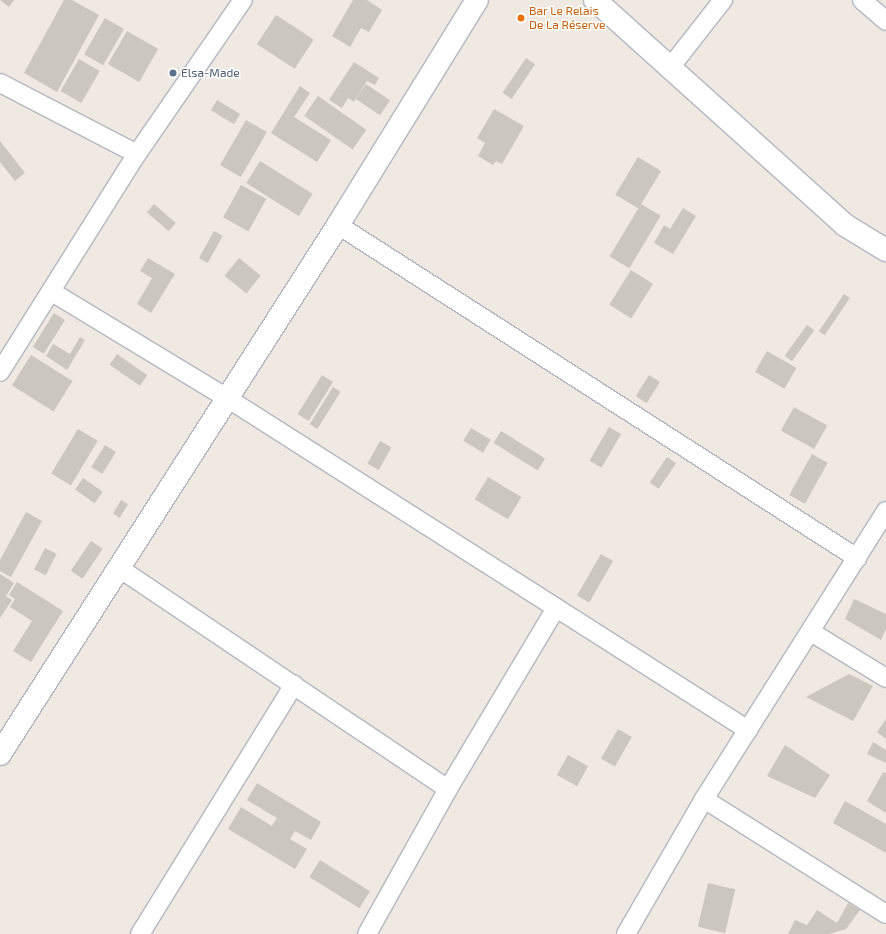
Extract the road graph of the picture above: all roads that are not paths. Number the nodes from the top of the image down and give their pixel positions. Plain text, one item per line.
1 (243, 0) edge
2 (477, 0) edge
3 (595, 0) edge
4 (723, 0) edge
5 (862, 0) edge
6 (886, 21) edge
7 (669, 70) junction
8 (0, 84) edge
9 (137, 154) junction
10 (338, 225) junction
11 (886, 250) edge
12 (52, 292) junction
13 (0, 372) edge
14 (227, 398) junction
15 (886, 511) edge
16 (856, 558) junction
17 (119, 568) junction
18 (556, 608) junction
19 (811, 632) junction
20 (886, 678) edge
21 (294, 685) junction
22 (748, 730) junction
23 (0, 754) edge
24 (448, 788) junction
25 (704, 799) junction
26 (886, 914) edge
27 (140, 934) edge
28 (367, 934) edge
29 (626, 934) edge

1 - 9 street
2 - 10 street
3 - 7 street
4 - 7 street
5 - 6 street
7 - 11 street
8 - 9 street
9 - 12 street
10 - 14 street
10 - 16 street
12 - 13 street
12 - 14 street
14 - 17 street
14 - 18 street
15 - 16 street
16 - 19 street
17 - 21 street
17 - 23 street
18 - 22 street
18 - 24 street
19 - 20 street
19 - 22 street
21 - 24 street
21 - 27 street
22 - 25 street
24 - 28 street
25 - 26 street
25 - 29 street

